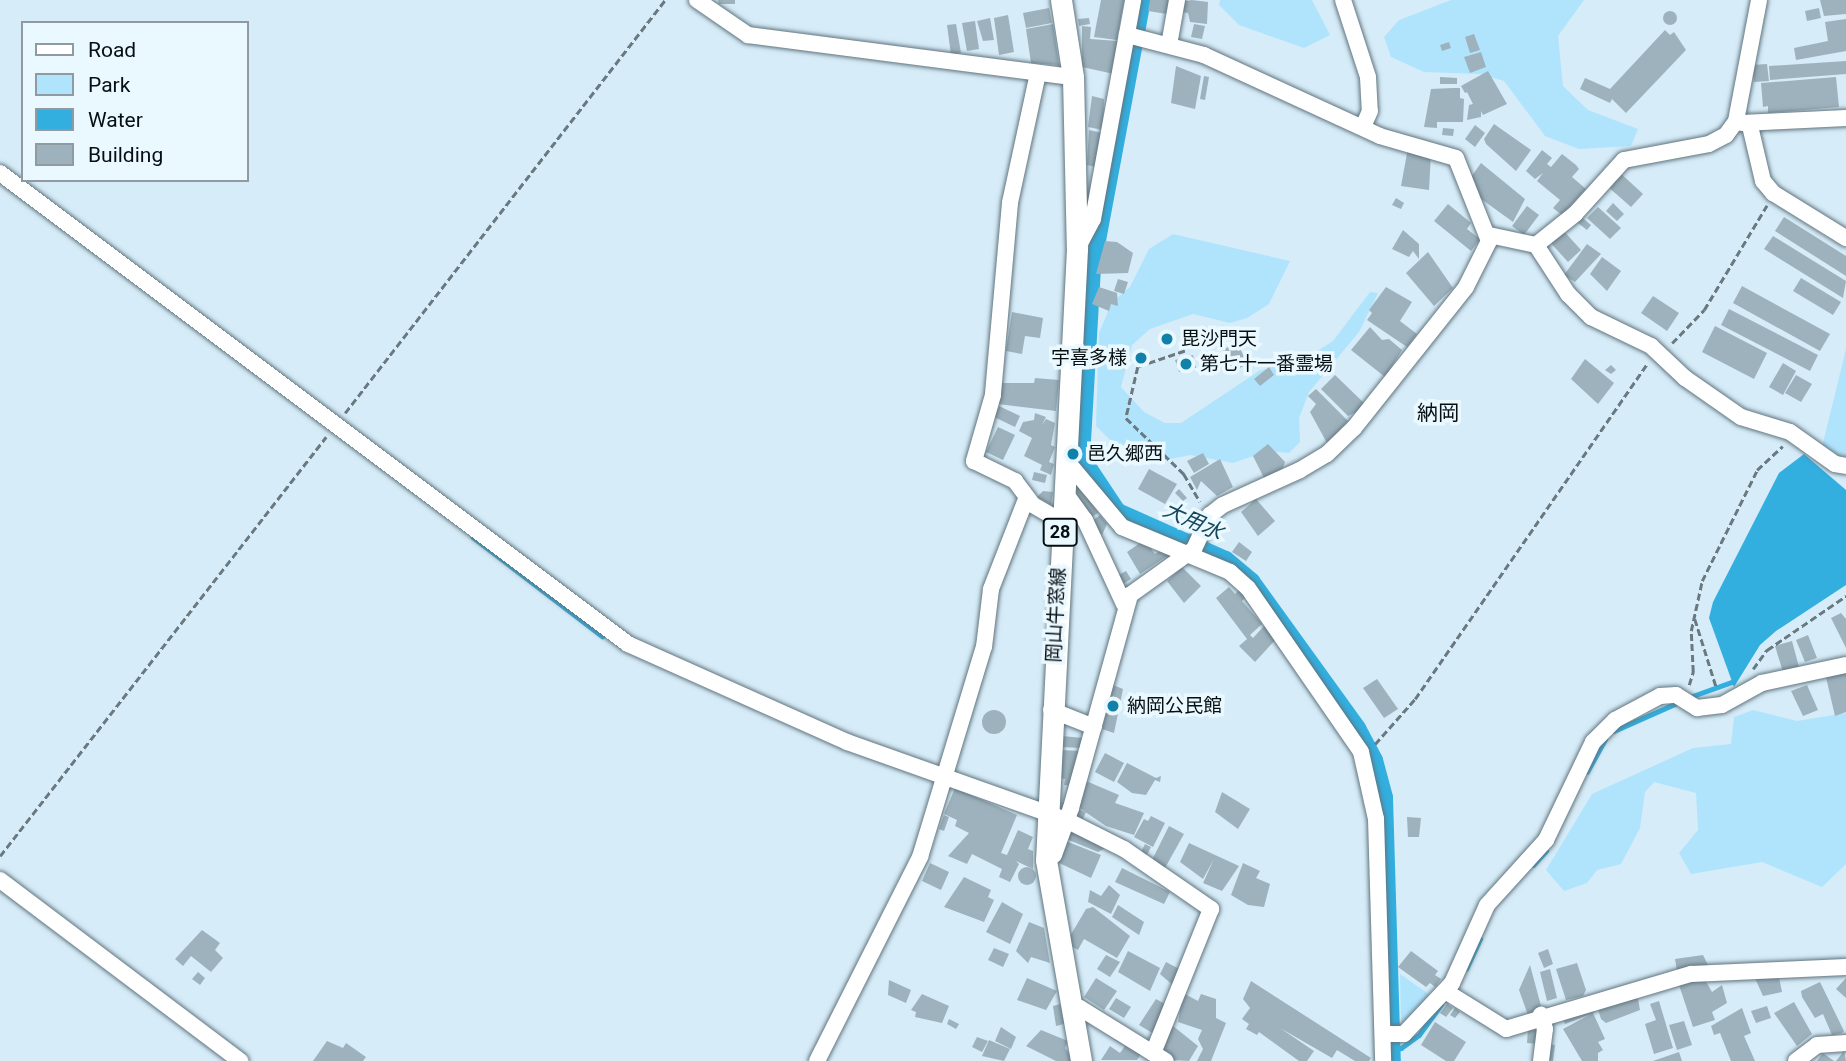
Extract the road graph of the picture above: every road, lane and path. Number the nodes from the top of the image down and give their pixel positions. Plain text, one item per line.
1 (665, 0) edge
2 (697, 0) edge
3 (1061, 0) edge
4 (1133, 0) edge
5 (1177, 0) edge
6 (1343, 0) edge
7 (1759, 0) edge
8 (1133, 36) junction
9 (1169, 45) junction
10 (1038, 73) junction
11 (1073, 76) junction
12 (1846, 118) edge
13 (1743, 124) junction
14 (1363, 127) junction
15 (0, 173) edge
16 (1773, 193) junction
17 (1489, 235) junction
18 (1846, 237) edge
19 (1536, 246) junction
20 (1077, 249) junction
21 (1185, 351) dead end
22 (1658, 353) junction
23 (336, 424) junction
24 (1799, 439) junction
25 (1065, 459) junction
26 (1846, 466) edge
27 (1063, 489) junction
28 (1026, 499) junction
29 (1210, 516) junction
30 (1060, 521) junction
31 (1194, 548) junction
32 (1846, 596) edge
33 (1124, 604) junction
34 (1694, 616) junction
35 (1846, 665) edge
36 (1750, 689) junction
37 (1676, 695) junction
38 (1719, 695) dead end
39 (1051, 710) junction
40 (1094, 727) junction
41 (1367, 749) junction
42 (944, 774) junction
43 (1045, 814) junction
44 (1066, 820) junction
45 (0, 856) edge
46 (1046, 860) junction
47 (0, 880) edge
48 (1846, 967) edge
49 (1445, 991) junction
50 (1071, 1010) junction
51 (1541, 1015) junction
52 (1390, 1034) junction
53 (1846, 1043) edge
54 (1160, 1057) edge
55 (240, 1061) edge
56 (817, 1061) edge
57 (1081, 1061) edge
58 (1383, 1061) edge
59 (1541, 1061) edge
60 (1796, 1061) edge

1 - 23 path
2 - 10 street
3 - 11 main road, 岡山牛窓線 / 28
4 - 8 street
5 - 9 street
6 - 14 street
7 - 13 street
8 - 9 street
8 - 20 street
9 - 14 street
10 - 11 street
10 - 28 street
11 - 20 main road, 岡山牛窓線 / 28
12 - 13 street
13 - 16 street
13 - 19 street
14 - 17 street
15 - 23 street
16 - 18 street
16 - 22 path
17 - 19 street
17 - 29 street
19 - 22 street
20 - 25 main road, 岡山牛窓線 / 28
21 - 29 path
22 - 24 street
22 - 41 path
23 - 42 street
23 - 45 path
24 - 26 street
24 - 34 path
25 - 27 main road, 岡山牛窓線 / 28
25 - 31 street
27 - 30 main road, 岡山牛窓線 / 28
27 - 33 street
28 - 30 street
28 - 42 street
29 - 31 street
30 - 39 main road, 岡山牛窓線 / 28
31 - 33 street
31 - 41 street
32 - 36 path
33 - 40 street
34 - 37 path
34 - 38 path
35 - 36 street
36 - 37 street
37 - 49 street
39 - 40 street
39 - 43 main road, 岡山牛窓線 / 28
40 - 44 street
41 - 52 street
42 - 43 street
42 - 56 street
43 - 44 street
43 - 46 main road, 岡山牛窓線 / 28
44 - 46 street
44 - 54 street
46 - 50 main road, 岡山牛窓線 / 28
47 - 55 street
48 - 51 street
49 - 51 street
49 - 52 street
50 - 54 street
50 - 57 main road, 岡山牛窓線 / 28
51 - 59 street
52 - 58 street
53 - 60 street

